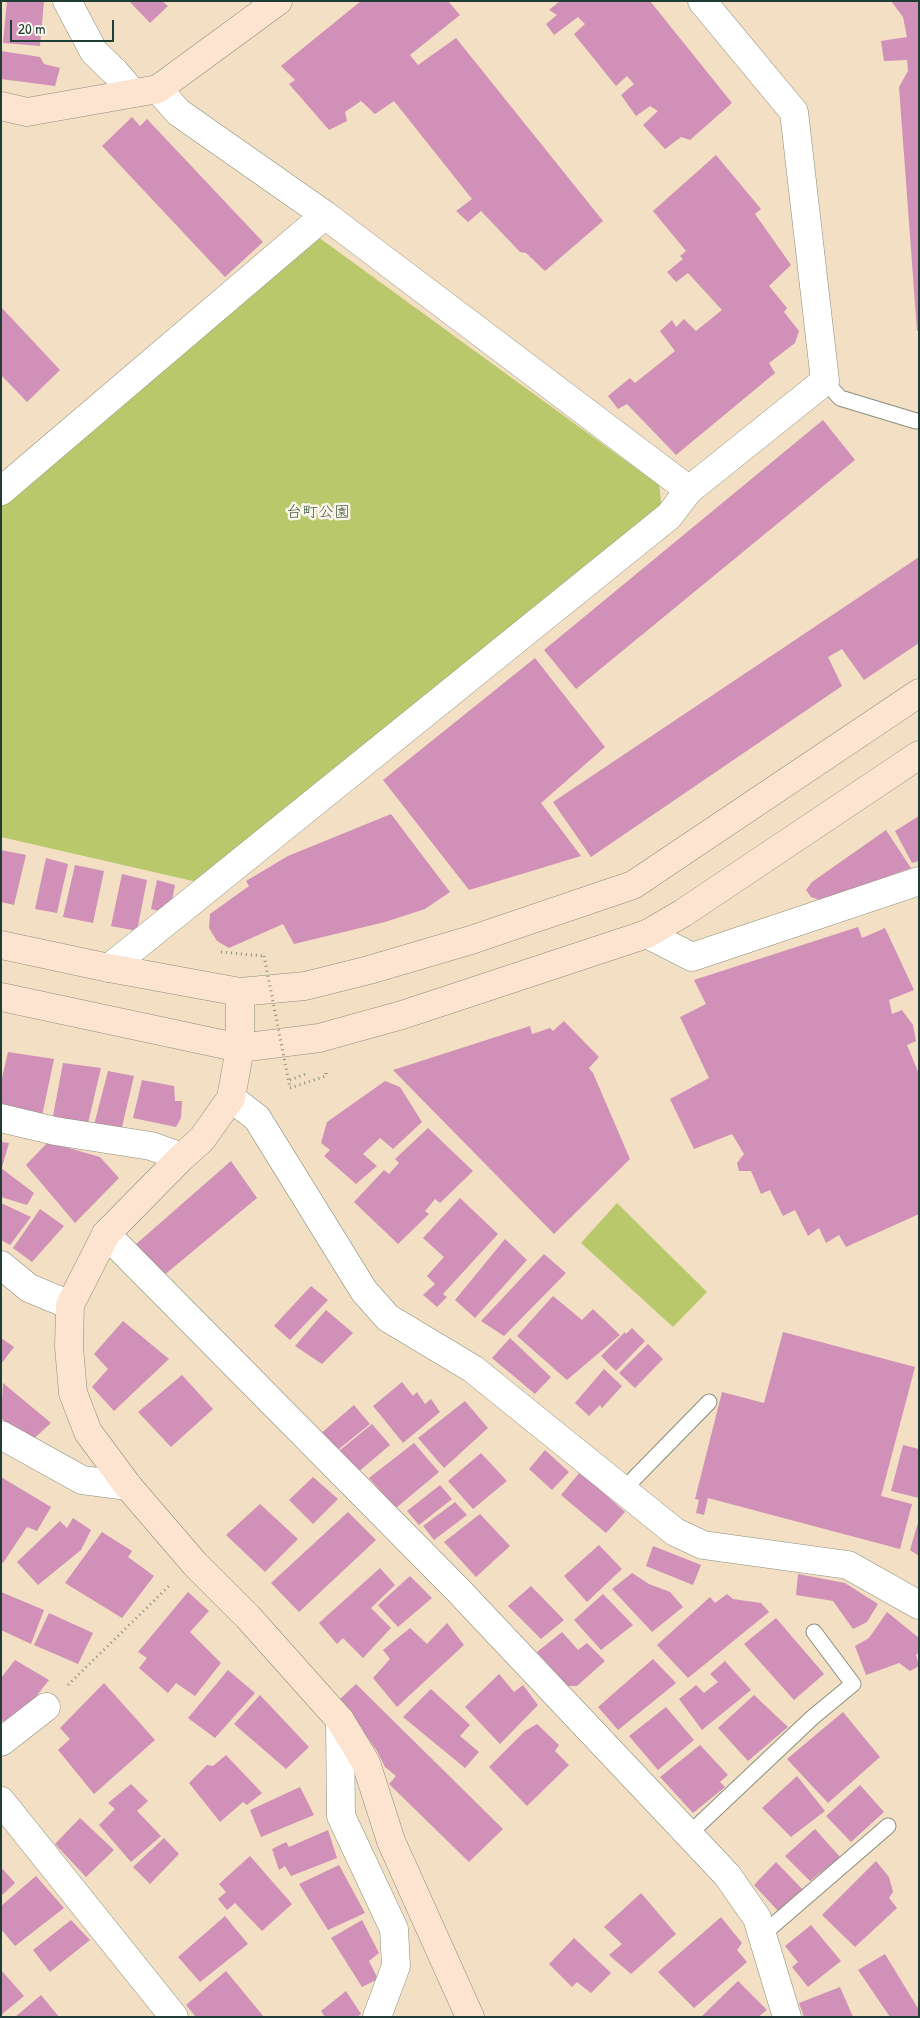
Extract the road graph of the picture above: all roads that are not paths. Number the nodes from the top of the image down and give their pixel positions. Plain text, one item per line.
1 (66, 1) edge
2 (278, 1) edge
3 (702, 1) edge
4 (146, 91) junction
5 (1, 106) edge
6 (325, 215) junction
7 (825, 381) junction
8 (916, 421) dead end
9 (689, 490) junction
10 (1, 491) edge
11 (919, 693) edge
12 (919, 755) edge
13 (919, 881) edge
14 (646, 934) junction
15 (1, 945) edge
16 (109, 968) junction
17 (240, 992) junction
18 (1, 997) edge
19 (240, 1048) junction
20 (231, 1098) junction
21 (1, 1118) edge
22 (182, 1157) junction
23 (106, 1234) junction
24 (1, 1265) edge
25 (70, 1305) junction
26 (709, 1402) dead end
27 (1, 1435) edge
28 (128, 1486) junction
29 (623, 1490) junction
30 (919, 1605) edge
31 (814, 1632) dead end
32 (46, 1707) road end
33 (340, 1720) junction
34 (1, 1742) edge
35 (1, 1801) edge
36 (888, 1826) dead end
37 (688, 1834) junction
38 (762, 1935) junction
39 (174, 2017) edge
40 (376, 2017) edge
41 (470, 2017) edge
42 (787, 2017) edge

1 - 4 street
2 - 4 street
3 - 7 street
4 - 5 street
4 - 6 street
6 - 9 street
6 - 10 street
7 - 8 lane
7 - 9 street
9 - 16 street
11 - 17 street
12 - 14 street
13 - 14 street
14 - 19 street
15 - 16 street
16 - 17 street
17 - 19 street
18 - 19 street
19 - 20 street
20 - 22 street
20 - 29 street
21 - 22 street
22 - 23 street
23 - 25 street
23 - 37 street
24 - 25 street
25 - 28 street
26 - 29 lane
27 - 28 street
28 - 33 street
29 - 30 street
31 - 37 lane
32 - 34 street
33 - 40 street
33 - 41 street
35 - 39 street
36 - 38 lane
37 - 38 street
38 - 42 street

